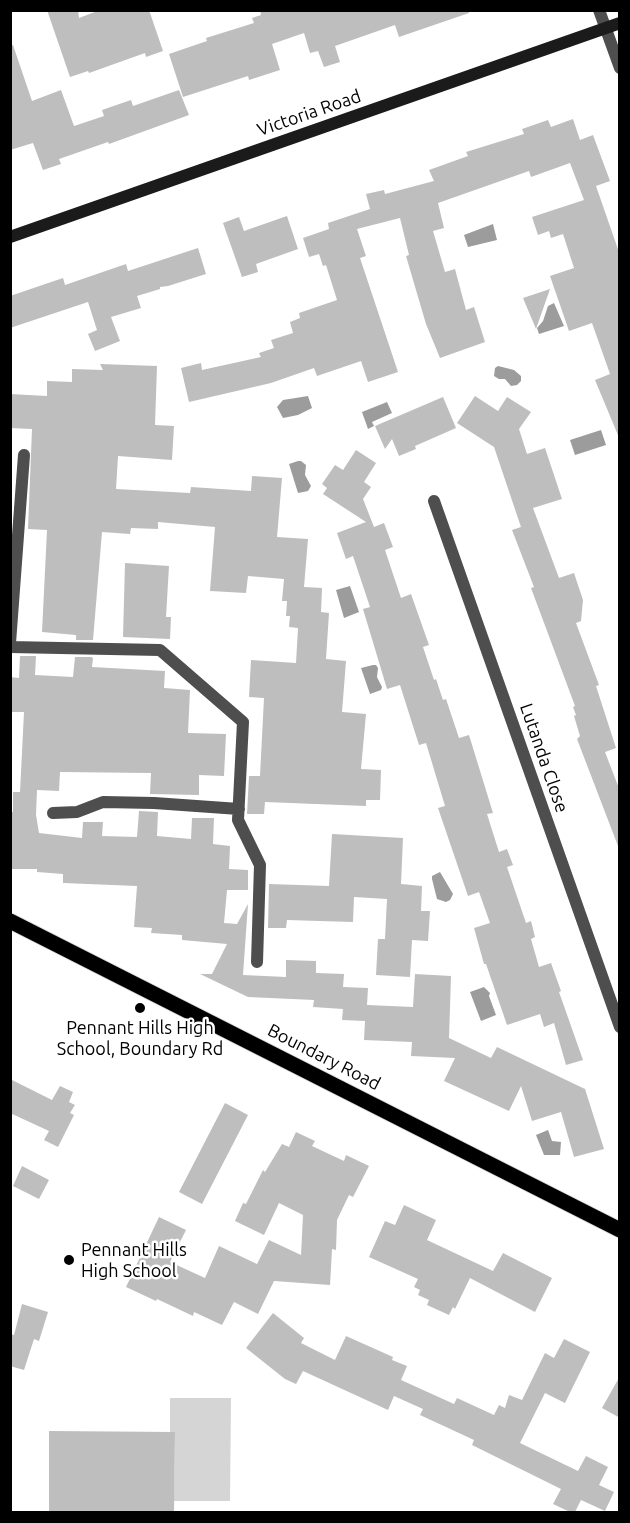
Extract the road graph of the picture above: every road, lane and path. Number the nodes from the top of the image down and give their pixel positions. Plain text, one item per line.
1 (599, 10) edge
2 (620, 23) edge
3 (605, 28) junction
4 (620, 68) edge
5 (10, 237) edge
6 (24, 455) dead end
7 (434, 501) dead end
8 (10, 645) edge
9 (239, 809) junction
10 (53, 813) dead end
11 (10, 921) edge
12 (257, 962) dead end
13 (620, 1027) edge
14 (620, 1230) edge

1 - 3 street
2 - 3 street, Victoria Road
3 - 4 street
3 - 5 street, Victoria Road
6 - 8 street
7 - 13 street, Lutanda Close
8 - 9 street
9 - 10 street
9 - 12 street
11 - 14 main road, Boundary Road

